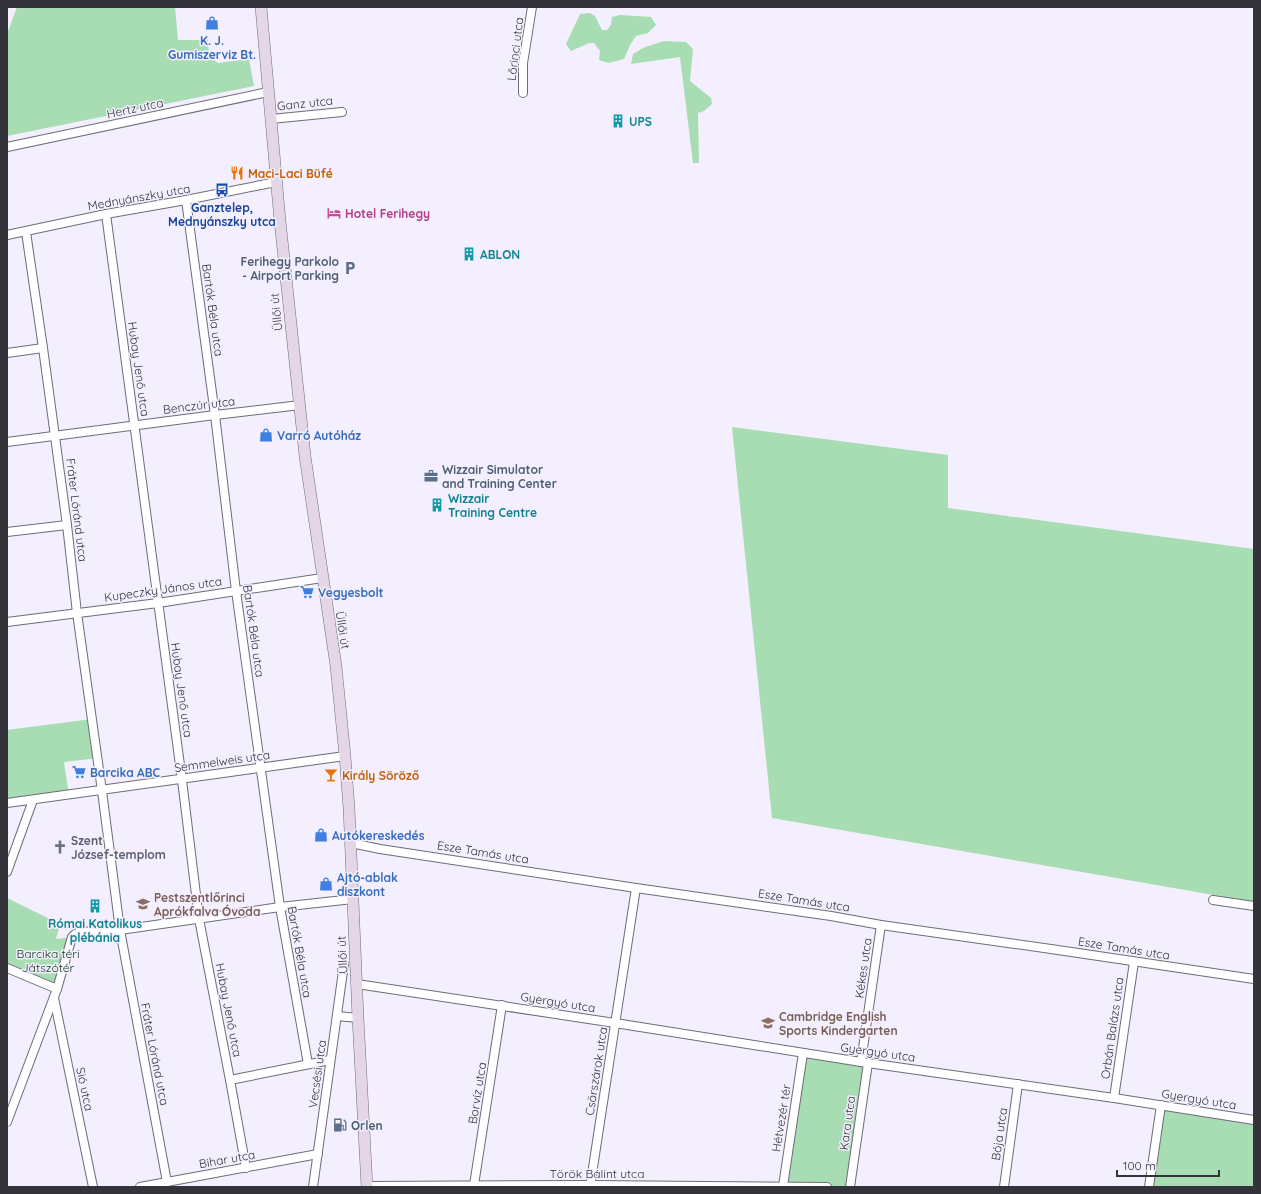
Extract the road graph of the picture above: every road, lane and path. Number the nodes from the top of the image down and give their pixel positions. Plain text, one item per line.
1 (261, 7) edge
2 (532, 7) edge
3 (268, 92) junction
4 (523, 93) dead end
5 (342, 112) dead end
6 (271, 119) junction
7 (7, 147) edge
8 (276, 182) junction
9 (186, 200) junction
10 (106, 214) junction
11 (26, 232) junction
12 (7, 235) edge
13 (43, 348) junction
14 (7, 353) edge
15 (300, 405) junction
16 (215, 415) junction
17 (134, 426) junction
18 (55, 437) junction
19 (7, 442) edge
20 (67, 525) junction
21 (7, 532) edge
22 (322, 578) junction
23 (236, 591) junction
24 (158, 603) junction
25 (77, 613) junction
26 (7, 622) edge
27 (345, 756) junction
28 (261, 768) junction
29 (182, 780) junction
30 (102, 791) junction
31 (33, 800) junction
32 (7, 803) edge
33 (350, 843) junction
34 (7, 872) edge
35 (636, 888) junction
36 (353, 899) junction
37 (1213, 900) dead end
38 (280, 906) junction
39 (1254, 906) edge
40 (199, 919) junction
41 (881, 925) junction
42 (120, 930) junction
43 (1134, 962) junction
44 (344, 964) dead end
45 (7, 968) edge
46 (1254, 979) edge
47 (356, 984) junction
48 (55, 993) junction
49 (502, 1005) junction
50 (337, 1016) junction
51 (358, 1018) junction
52 (615, 1023) junction
53 (803, 1053) junction
54 (330, 1060) junction
55 (865, 1063) junction
56 (308, 1064) junction
57 (230, 1080) junction
58 (1018, 1084) junction
59 (1114, 1098) junction
60 (1161, 1106) junction
61 (1254, 1120) edge
62 (7, 1122) edge
63 (318, 1154) junction
64 (246, 1168) junction
65 (167, 1182) junction
66 (474, 1185) junction
67 (367, 1186) edge
68 (590, 1186) edge
69 (783, 1186) junction
70 (93, 1187) edge
71 (140, 1187) edge
72 (313, 1187) edge
73 (827, 1187) edge
74 (850, 1187) edge
75 (1004, 1187) edge
76 (1149, 1187) edge

1 - 3 main road, Üllői út
2 - 4 street, Lőrinci utca
3 - 6 main road, Üllői út
3 - 7 street, Hertz utca
5 - 6 street, Ganz utca
6 - 8 main road, Üllői út
8 - 9 street, Mednyánszky utca
8 - 15 main road, Üllői út
9 - 10 street, Mednyánszky utca
9 - 16 street, Bartók Béla utca
10 - 11 street, Mednyánszky utca
10 - 17 street, Hubay Jenő utca
11 - 12 street, Mednyánszky utca
11 - 13 street, Fráter Lóránd utca
13 - 14 street
13 - 18 street, Fráter Lóránd utca
15 - 16 street, Benczúr utca
15 - 22 main road, Üllői út
16 - 17 street, Benczúr utca
16 - 23 street, Bartók Béla utca
17 - 18 street, Benczúr utca
17 - 24 street, Hubay Jenő utca
18 - 19 street, Benczúr utca
18 - 20 street, Fráter Lóránd utca
20 - 21 street
20 - 25 street, Fráter Lóránd utca
22 - 23 street, Kupeczky János utca
22 - 27 main road, Üllői út
23 - 24 street, Kupeczky János utca
23 - 28 street, Bartók Béla utca
24 - 25 street, Kupeczky János utca
24 - 29 street, Hubay Jenő utca
25 - 26 street, Kupeczky János utca
25 - 30 street, Fráter Lóránd utca
27 - 28 street, Semmelweis utca
27 - 33 main road, Üllői út
28 - 29 street, Semmelweis utca
28 - 38 street, Bartók Béla utca
29 - 30 street, Semmelweis utca
29 - 40 street, Hubay Jenő utca
30 - 31 street, Semmelweis utca
30 - 42 street, Fráter Lóránd utca
31 - 32 street
31 - 34 street
33 - 35 street, Esze Tamás utca
33 - 36 main road, Üllői út
35 - 41 street, Esze Tamás utca
35 - 52 street, Csörszárok utca
36 - 38 street
36 - 47 main road, Üllői út
37 - 39 street
38 - 40 street
38 - 56 street, Bartók Béla utca
40 - 42 street
40 - 57 street, Hubay Jenő utca
41 - 43 street, Esze Tamás utca
41 - 55 street, Kékes utca
42 - 48 street
42 - 65 street, Fráter Lóránd utca
43 - 46 street, Esze Tamás utca
43 - 59 street, Orbán Balázs utca
44 - 50 street, Vecsési utca
45 - 48 street
47 - 49 street, Gyergyó utca
47 - 51 main road, Üllői út
48 - 62 street
48 - 70 street, Sió utca
49 - 52 street, Gyergyó utca
49 - 66 street, Borvíz utca
50 - 51 street
50 - 54 street, Vecsési utca
51 - 67 main road, Üllői út
52 - 53 street, Gyergyó utca
52 - 68 street, Csörszárok utca
53 - 55 street, Gyergyó utca
53 - 69 street, Hétvezér tér
54 - 56 street
54 - 63 street, Vecsési utca
55 - 58 street, Gyergyó utca
55 - 74 street, Kara utca
56 - 57 street
57 - 64 street, Hubay Jenő utca
58 - 59 street, Gyergyó utca
58 - 75 street, Bója utca
59 - 60 street, Gyergyó utca
60 - 61 street, Gyergyó utca
60 - 76 street
63 - 64 street, Bihar utca
63 - 72 street, Vecsési utca
64 - 65 street, Bihar utca
65 - 71 street, Bihar utca
66 - 67 street, Török Bálint utca
66 - 68 street, Török Bálint utca
68 - 69 street, Török Bálint utca
69 - 73 street, Török Bálint utca

